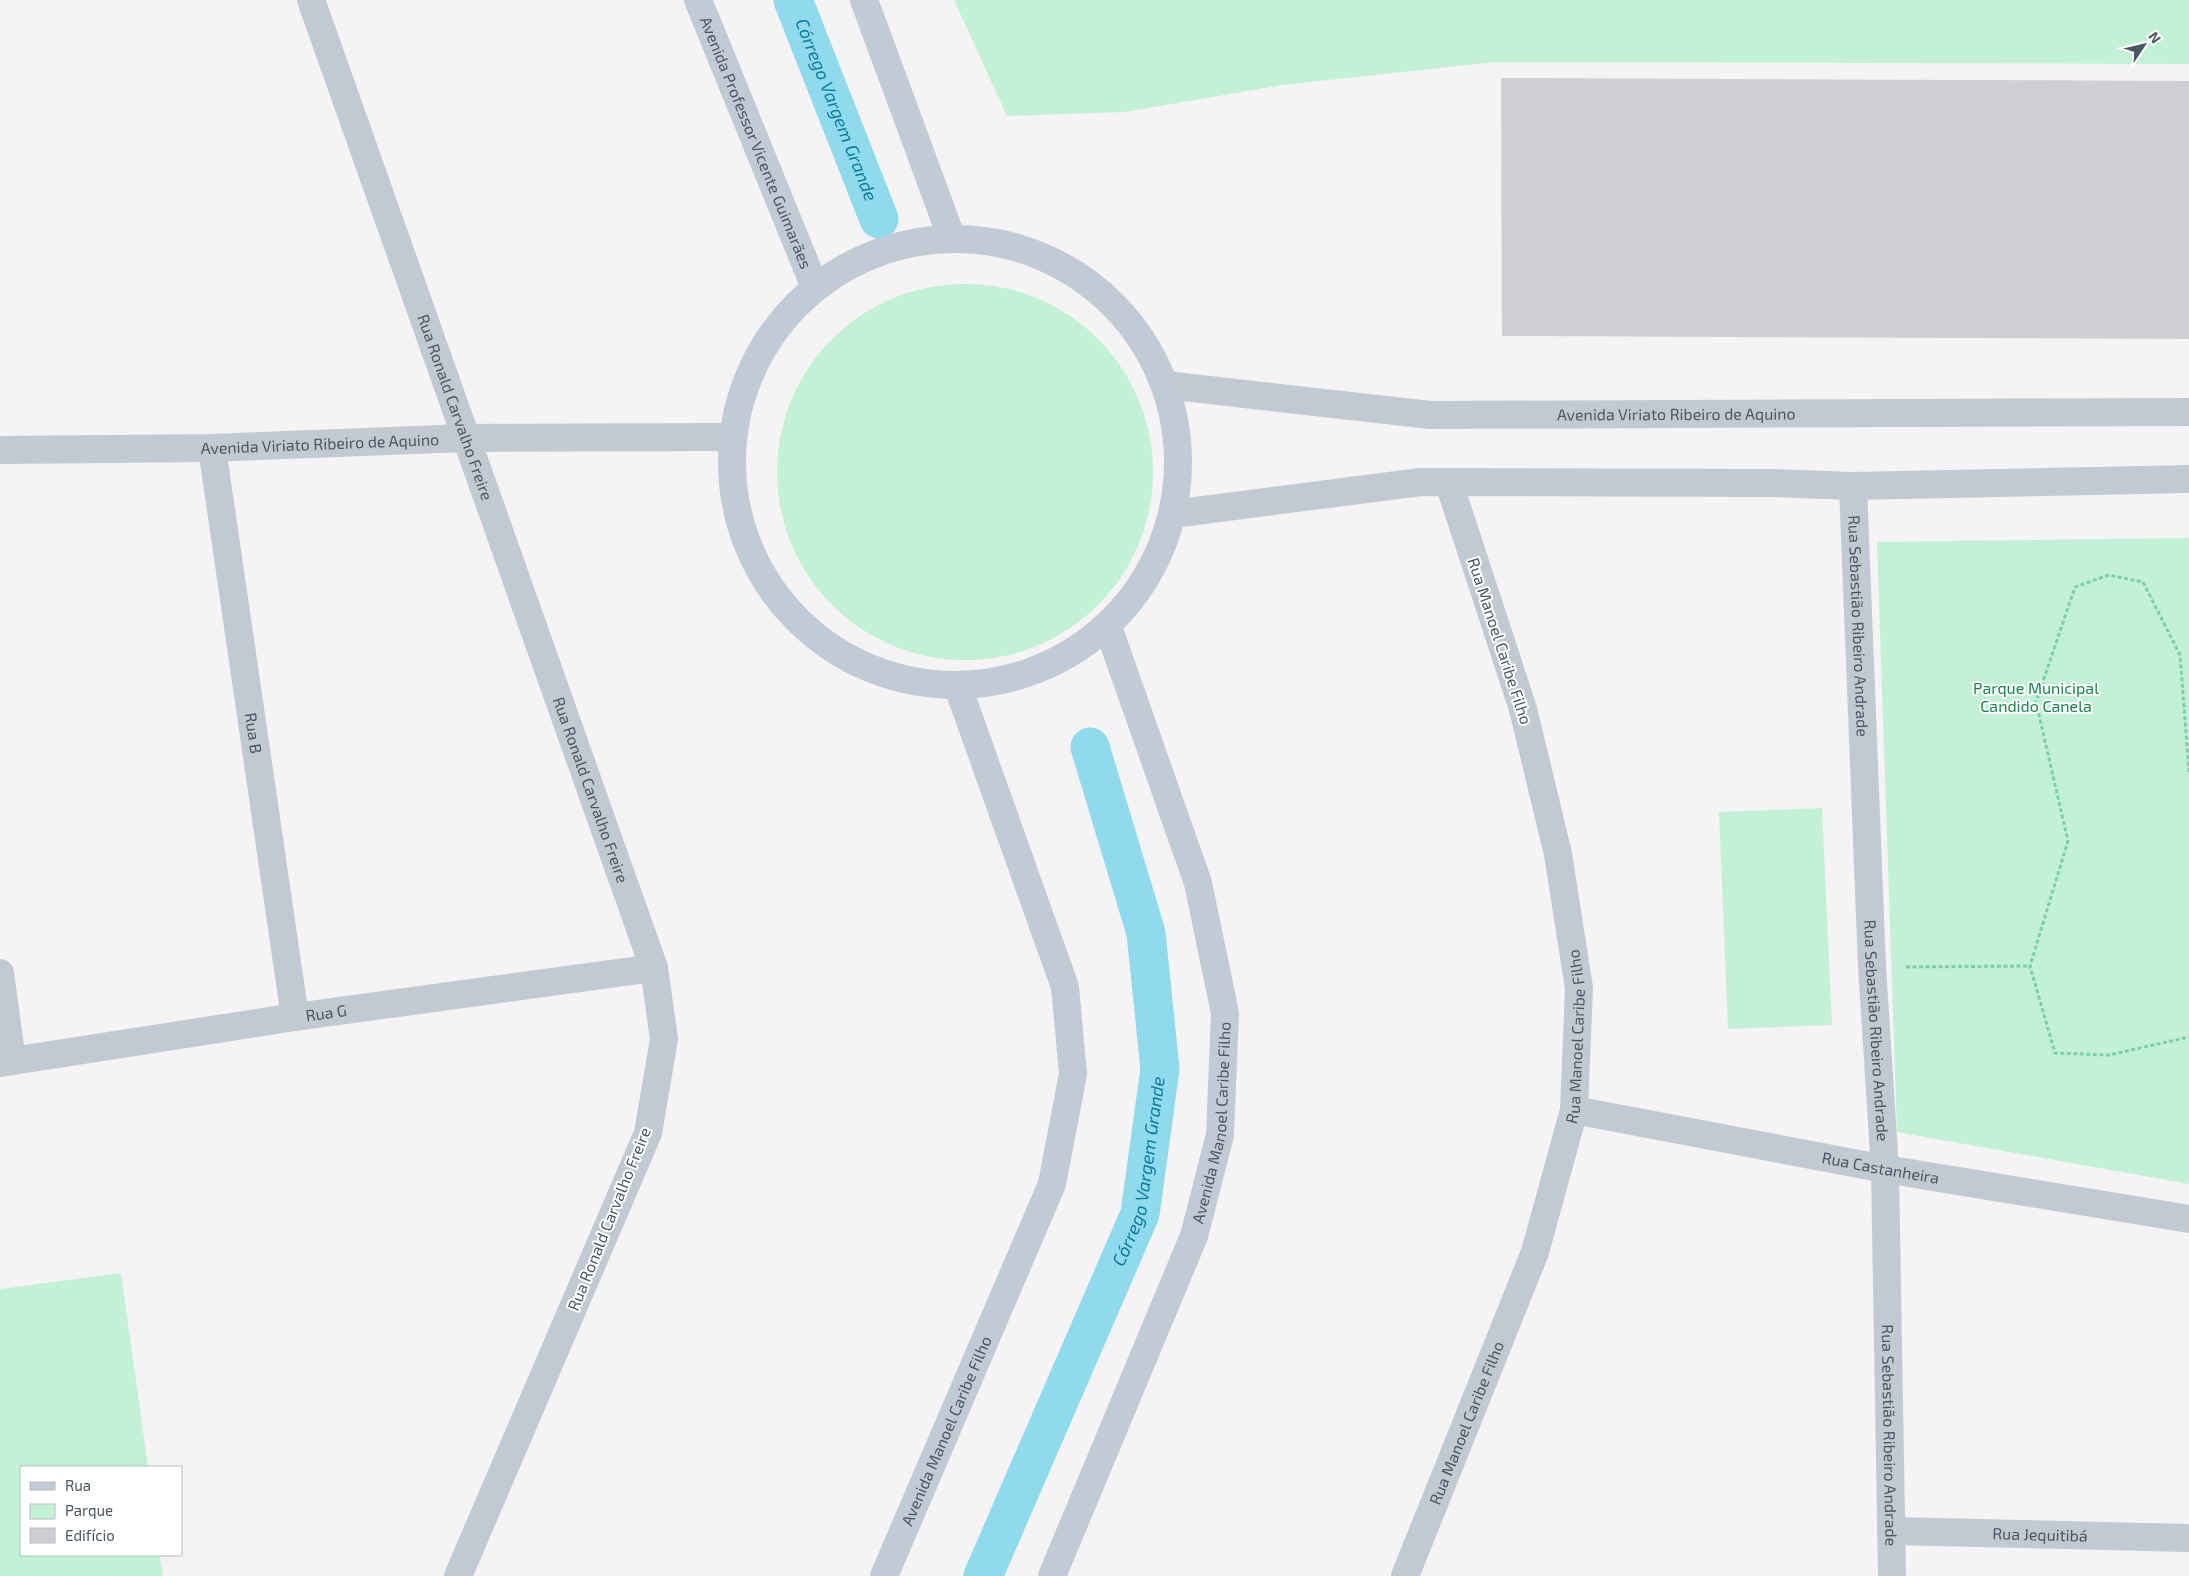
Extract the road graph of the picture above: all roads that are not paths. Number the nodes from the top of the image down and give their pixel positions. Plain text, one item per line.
1 (311, 0) edge
2 (698, 0) edge
3 (864, 0) edge
4 (951, 236) junction
5 (814, 285) junction
6 (1166, 385) junction
7 (2189, 412) edge
8 (731, 437) junction
9 (466, 438) junction
10 (212, 448) junction
11 (0, 450) edge
12 (2189, 480) edge
13 (1449, 483) junction
14 (1853, 486) junction
15 (1174, 514) junction
16 (1108, 627) junction
17 (958, 687) junction
18 (654, 968) junction
19 (0, 973) edge
20 (295, 1017) junction
21 (6, 1062) edge
22 (1574, 1110) junction
23 (1885, 1169) junction
24 (2189, 1219) edge
25 (1891, 1532) junction
26 (2189, 1538) edge
27 (458, 1576) edge
28 (884, 1576) edge
29 (1052, 1576) edge
30 (1405, 1576) edge
31 (1892, 1576) edge

1 - 9 street, Rua Ronald Carvalho Freire
2 - 5 main road, Avenida Professor Vicente Guimarães
3 - 4 main road
4 - 5 main road
4 - 6 main road
5 - 8 main road
6 - 7 street, Avenida Viriato Ribeiro de Aquino
6 - 15 main road
8 - 9 street, Avenida Viriato Ribeiro de Aquino
8 - 17 main road
9 - 10 street, Avenida Viriato Ribeiro de Aquino
9 - 18 street, Rua Ronald Carvalho Freire
10 - 11 street, Avenida Viriato Ribeiro de Aquino
10 - 20 street, Rua B
12 - 14 street
13 - 14 street
13 - 15 street
13 - 22 street, Rua Manoel Caribe Filho
14 - 23 street, Rua Sebastião Ribeiro Andrade
15 - 16 main road
16 - 17 main road
16 - 29 main road, Avenida Manoel Caribe Filho
17 - 28 main road, Avenida Manoel Caribe Filho
18 - 20 street, Rua G
18 - 27 street, Rua Ronald Carvalho Freire
19 - 21 street
20 - 21 street, Rua G
22 - 23 street, Rua Castanheira
22 - 30 street, Rua Manoel Caribe Filho
23 - 24 street, Rua Castanheira
23 - 25 street, Rua Sebastião Ribeiro Andrade
25 - 26 street, Rua Jequitibá
25 - 31 street, Rua Sebastião Ribeiro Andrade

